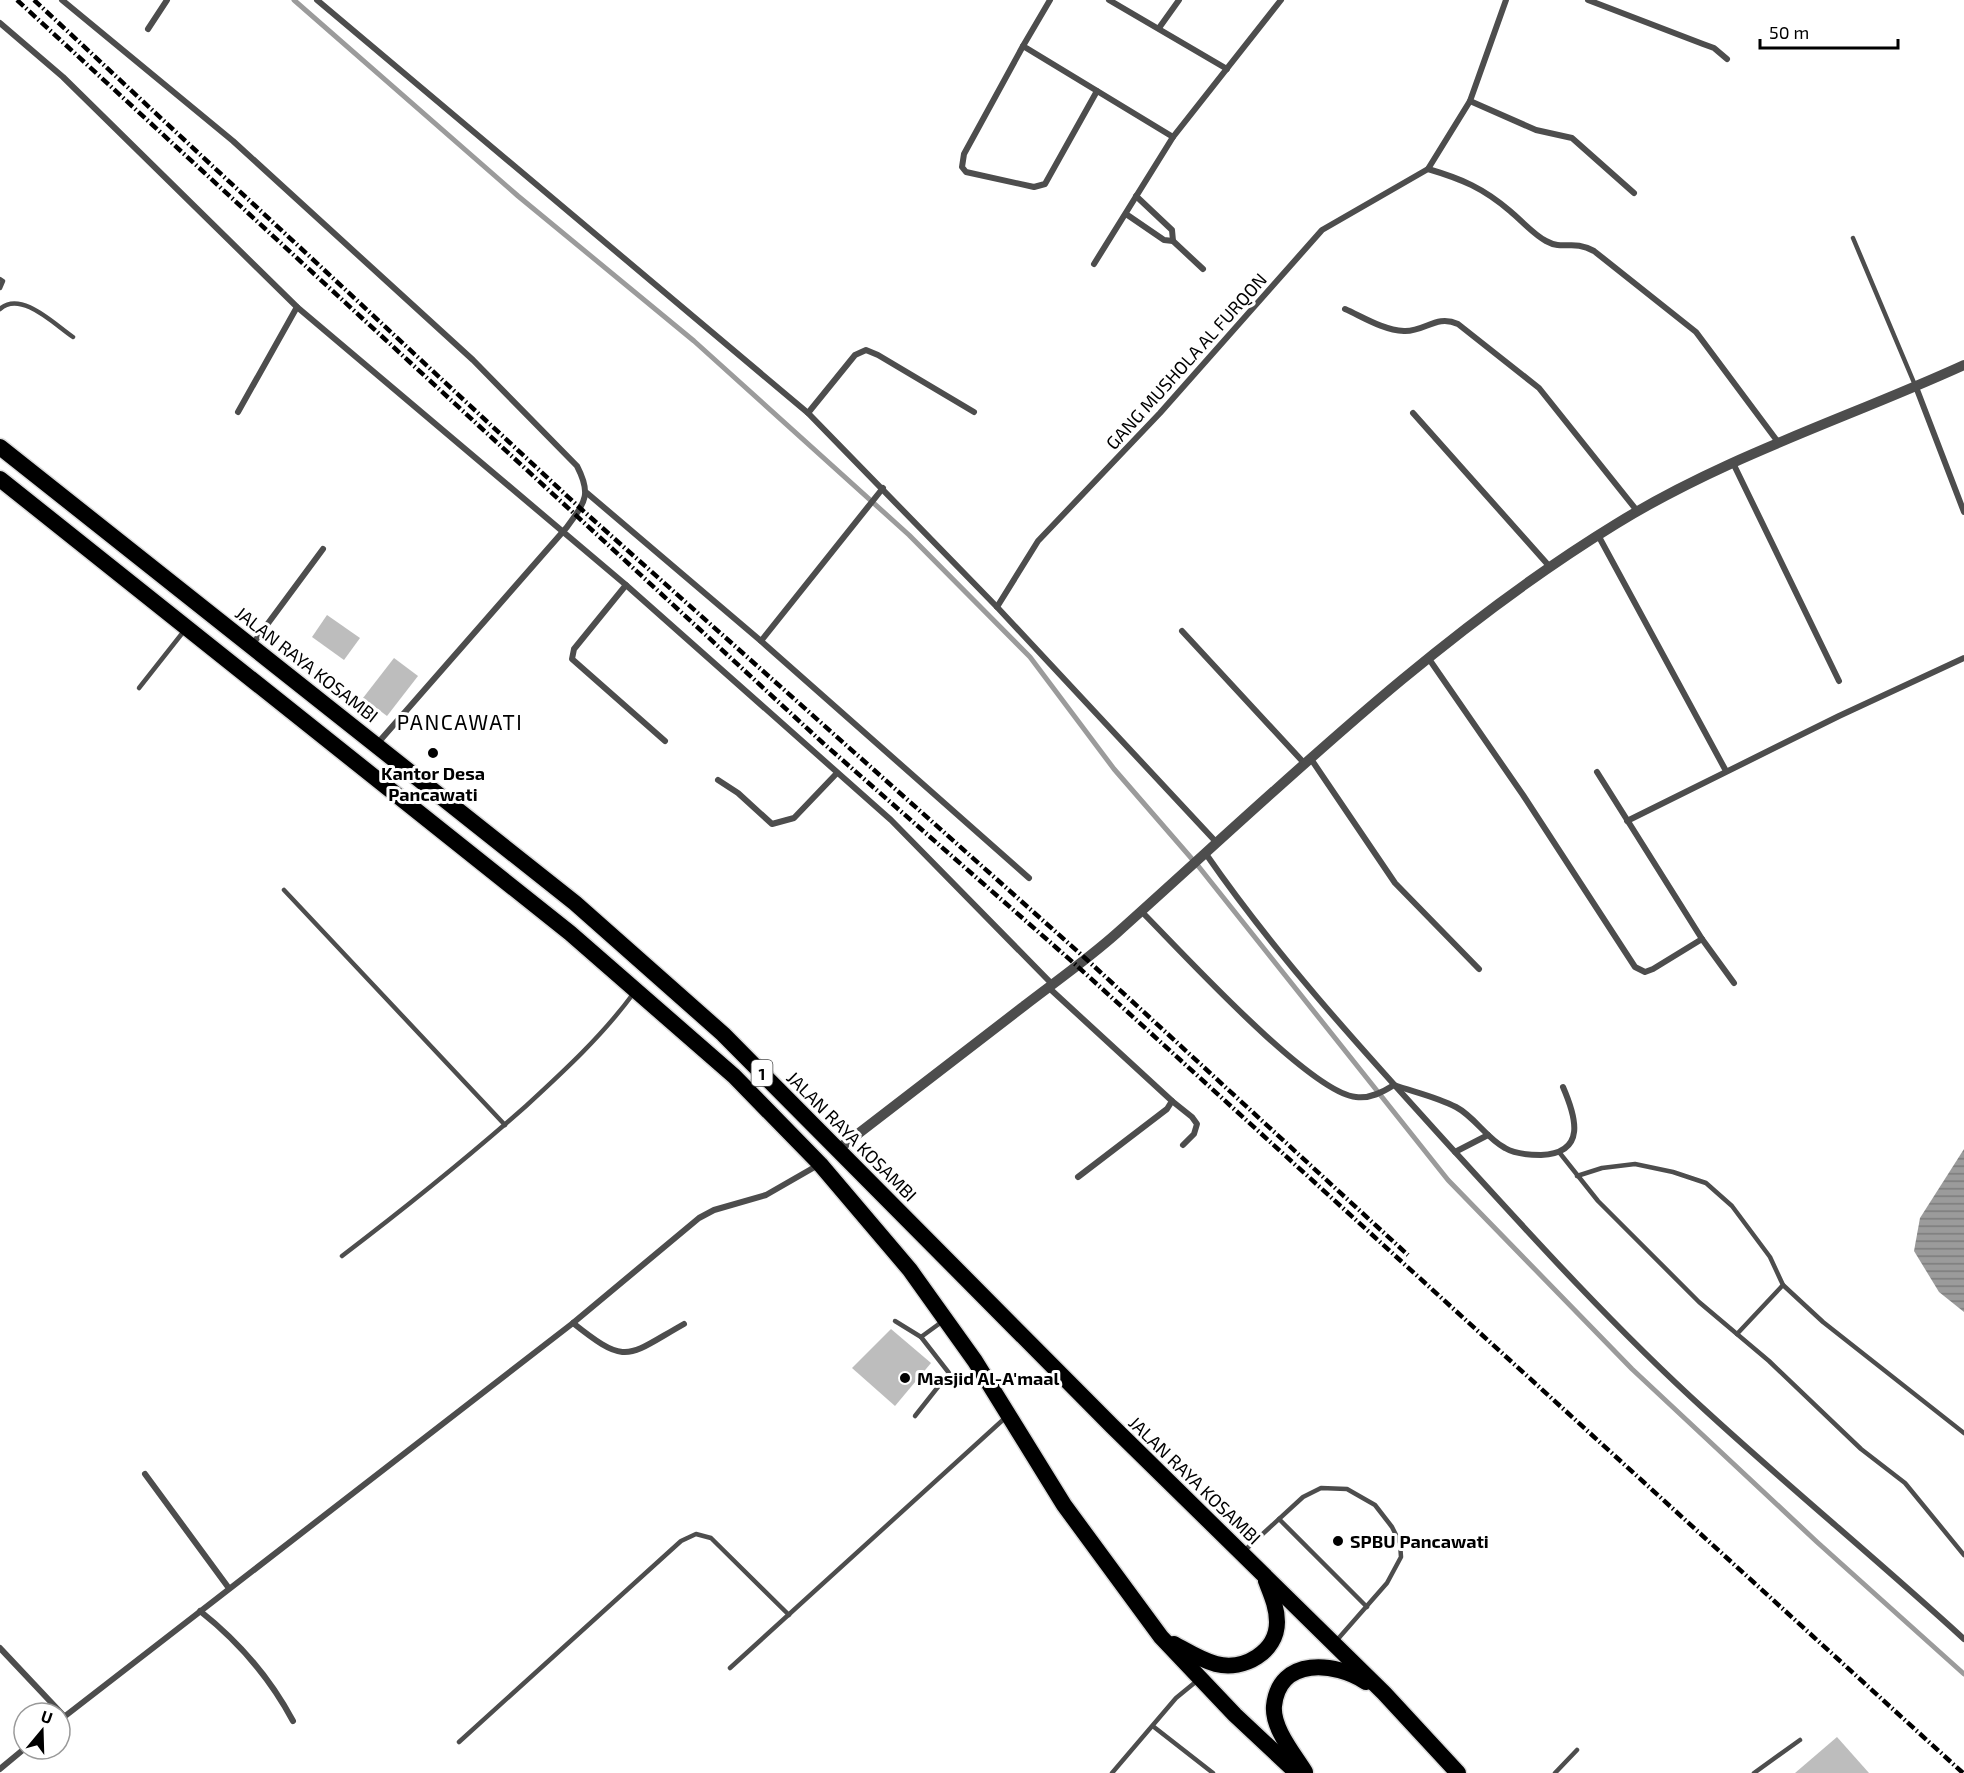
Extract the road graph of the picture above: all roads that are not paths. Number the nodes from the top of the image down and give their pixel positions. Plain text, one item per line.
1 (62, 0) edge
2 (167, 0) edge
3 (317, 0) edge
4 (1050, 0) edge
5 (1109, 0) edge
6 (1179, 0) edge
7 (1281, 0) edge
8 (1506, 0) edge
9 (1588, 0) edge
10 (0, 23) edge
11 (1159, 28) junction
12 (148, 29) dead end
13 (1023, 46) junction
14 (1727, 59) dead end
15 (1227, 69) junction
16 (1097, 91) junction
17 (1470, 101) junction
18 (1173, 137) junction
19 (1428, 169) junction
20 (1634, 193) dead end
21 (1136, 196) junction
22 (1126, 214) junction
23 (1853, 238) dead end
24 (1173, 241) junction
25 (1094, 264) dead end
26 (1203, 269) dead end
27 (0, 279) edge
28 (0, 288) edge
29 (297, 307) junction
30 (0, 309) edge
31 (1345, 309) dead end
32 (73, 337) dead end
33 (1964, 365) edge
34 (1916, 387) junction
35 (238, 412) dead end
36 (974, 412) dead end
37 (808, 413) junction
38 (1413, 413) dead end
39 (1778, 442) junction
40 (0, 447) edge
41 (1733, 463) junction
42 (0, 479) edge
43 (883, 488) junction
44 (587, 493) junction
45 (1638, 512) junction
46 (1964, 512) edge
47 (563, 531) junction
48 (1598, 535) junction
49 (323, 549) dead end
50 (1550, 567) junction
51 (626, 585) junction
52 (997, 607) junction
53 (188, 626) junction
54 (1182, 631) dead end
55 (761, 641) junction
56 (252, 645) junction
57 (1964, 658) edge
58 (269, 659) junction
59 (1430, 659) junction
60 (253, 679) junction
61 (1839, 681) dead end
62 (139, 688) dead end
63 (665, 741) dead end
64 (377, 744) junction
65 (1308, 761) junction
66 (1726, 771) junction
67 (1597, 772) dead end
68 (837, 773) junction
69 (718, 780) dead end
70 (1627, 821) junction
71 (1218, 843) junction
72 (1206, 854) junction
73 (1029, 878) dead end
74 (284, 890) dead end
75 (1141, 911) junction
76 (1702, 939) junction
77 (1479, 969) dead end
78 (1734, 983) dead end
79 (1050, 985) junction
80 (637, 989) junction
81 (1395, 1085) junction
82 (1563, 1087) dead end
83 (1172, 1101) junction
84 (505, 1125) junction
85 (1488, 1134) junction
86 (1183, 1145) dead end
87 (837, 1150) junction
88 (1455, 1152) junction
89 (1559, 1152) junction
90 (820, 1164) junction
91 (1577, 1176) junction
92 (1078, 1177) dead end
93 (342, 1256) dead end
94 (1783, 1285) junction
95 (946, 1319) junction
96 (895, 1321) dead end
97 (573, 1323) junction
98 (684, 1323) dead end
99 (1737, 1334) junction
100 (921, 1337) junction
101 (1009, 1414) junction
102 (915, 1416) dead end
103 (1964, 1432) edge
104 (145, 1474) dead end
105 (1279, 1519) junction
106 (1242, 1553) junction
107 (1964, 1554) edge
108 (1264, 1574) junction
109 (228, 1587) junction
110 (1367, 1607) junction
111 (200, 1611) junction
112 (789, 1615) junction
113 (1161, 1637) junction
114 (1964, 1640) edge
115 (1334, 1644) junction
116 (0, 1648) edge
117 (730, 1668) dead end
118 (1200, 1679) junction
119 (1384, 1693) junction
120 (47, 1701) edge
121 (72, 1710) edge
122 (293, 1721) dead end
123 (1154, 1727) junction
124 (1800, 1740) dead end
125 (459, 1742) dead end
126 (1577, 1750) dead end
127 (12, 1759) edge
128 (0, 1769) edge
129 (1112, 1773) edge
130 (1213, 1773) edge
131 (1297, 1773) edge
132 (1305, 1773) edge
133 (1458, 1773) edge
134 (1555, 1773) edge
135 (1754, 1773) edge

1 - 44 street
2 - 12 street
3 - 37 street
4 - 13 street
5 - 11 street
6 - 11 street
7 - 15 street
8 - 17 street
9 - 14 street
10 - 29 street
11 - 15 street
13 - 16 street
13 - 16 street
15 - 18 street
16 - 18 street
17 - 19 street
17 - 20 street
18 - 21 street
19 - 39 street
19 - 52 street, GANG MUSHOLA AL FURQON
21 - 22 street
21 - 24 street
22 - 24 street
22 - 25 street
23 - 34 lane
24 - 26 street
27 - 28 lane
29 - 35 street
29 - 47 street
30 - 32 lane
31 - 45 street
33 - 34 street
34 - 39 street
34 - 46 street
36 - 37 street
37 - 43 street
38 - 50 street
39 - 41 street
40 - 56 highway, JALAN RAYA KOSAMBI / 1
41 - 45 street
41 - 61 street
42 - 53 highway, 1
43 - 52 street
43 - 55 street
44 - 47 street
44 - 55 street
45 - 48 street
47 - 51 street
47 - 64 street
48 - 50 street
48 - 66 street
49 - 56 street
50 - 59 street
51 - 63 street
51 - 68 street
52 - 71 street
53 - 60 highway, 1
53 - 62 lane
54 - 65 street
55 - 73 street
56 - 58 highway, JALAN RAYA KOSAMBI / 1
57 - 66 street
58 - 60 highway
58 - 64 highway, JALAN RAYA KOSAMBI / 1
59 - 65 street
59 - 76 street
60 - 80 highway, 1
64 - 87 highway, JALAN RAYA KOSAMBI / 1
65 - 71 street
65 - 77 street
66 - 70 street
67 - 70 street
68 - 69 street
68 - 79 street
70 - 76 street
71 - 72 street
72 - 75 street
72 - 81 street
74 - 84 lane
75 - 79 street
75 - 81 street
76 - 78 street
79 - 83 street
79 - 87 street
80 - 84 lane
80 - 90 highway, 1
81 - 85 street
81 - 88 street
82 - 89 street
83 - 86 street
83 - 92 street
84 - 93 lane
85 - 88 street
85 - 89 street
87 - 106 highway, JALAN RAYA KOSAMBI / 1
88 - 114 street
89 - 91 lane
90 - 95 highway, 1
90 - 97 street
91 - 94 lane
91 - 99 lane
94 - 99 lane
94 - 103 lane
95 - 100 lane
95 - 101 highway, 1
96 - 100 lane
97 - 98 street
97 - 109 street
99 - 107 lane
100 - 102 lane
101 - 112 lane
101 - 113 highway, 1
104 - 109 street
105 - 106 lane
105 - 110 lane
105 - 110 lane
106 - 108 highway, JALAN RAYA KOSAMBI / 1
108 - 113 highway
108 - 115 highway, JALAN RAYA KOSAMBI / 1
109 - 111 street
110 - 115 lane
111 - 121 street
111 - 122 street
112 - 117 lane
112 - 125 lane
113 - 118 highway, 1
115 - 119 highway, JALAN RAYA KOSAMBI / 1
116 - 120 street
118 - 123 lane
118 - 131 highway, 1
119 - 132 highway
119 - 133 highway, JALAN RAYA KOSAMBI / 1
123 - 129 lane
123 - 130 lane
124 - 135 lane
126 - 134 lane
127 - 128 street

